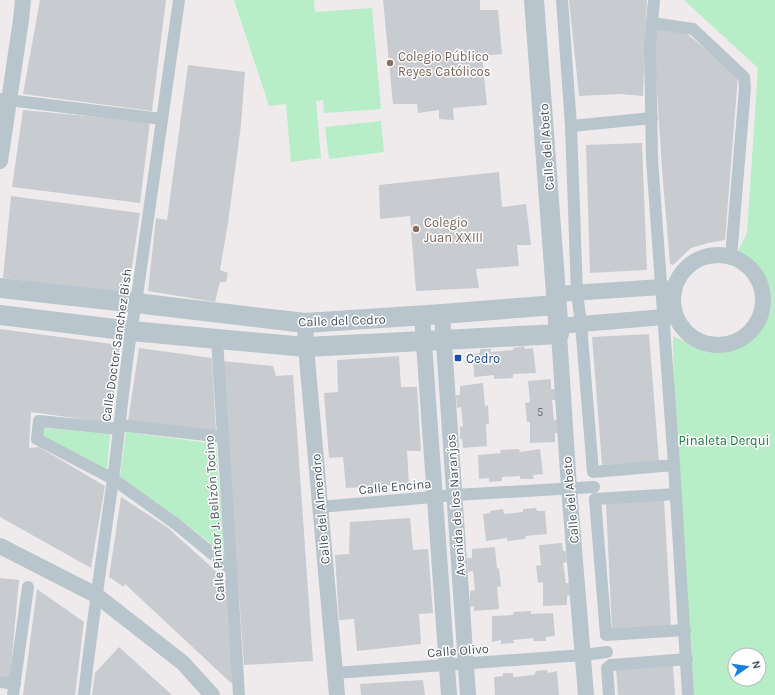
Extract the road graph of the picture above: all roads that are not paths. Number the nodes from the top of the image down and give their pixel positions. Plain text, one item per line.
1 (23, 0) edge
2 (179, 0) edge
3 (534, 0) edge
4 (562, 0) edge
5 (654, 0) edge
6 (652, 23) junction
7 (5, 100) edge
8 (162, 118) junction
9 (652, 118) junction
10 (571, 126) junction
11 (0, 161) edge
12 (731, 257) junction
13 (0, 288) edge
14 (668, 289) junction
15 (577, 293) junction
16 (556, 300) junction
17 (136, 303) junction
18 (442, 314) junction
19 (0, 315) edge
20 (422, 316) junction
21 (670, 317) junction
22 (305, 323) junction
23 (580, 324) junction
24 (558, 330) junction
25 (131, 331) junction
26 (217, 339) junction
27 (443, 340) junction
28 (423, 341) junction
29 (306, 347) junction
30 (119, 427) junction
31 (223, 437) junction
32 (674, 465) junction
33 (593, 472) junction
34 (113, 479) junction
35 (594, 487) junction
36 (569, 488) junction
37 (676, 494) junction
38 (454, 495) junction
39 (435, 497) junction
40 (595, 499) junction
41 (320, 507) junction
42 (0, 546) edge
43 (232, 570) junction
44 (28, 587) dead end
45 (96, 595) junction
46 (684, 630) junction
47 (606, 635) junction
48 (607, 652) junction
49 (583, 655) junction
50 (686, 659) junction
51 (466, 663) junction
52 (447, 665) junction
53 (607, 668) junction
54 (335, 673) junction
55 (0, 682) edge
56 (14, 690) edge
57 (84, 695) edge
58 (212, 695) edge
59 (239, 695) edge
60 (337, 695) edge
61 (449, 695) edge
62 (468, 695) edge
63 (586, 695) edge
64 (609, 695) edge
65 (688, 695) edge

1 - 7 street
2 - 8 street, Calle Doctor Sanchez Bish
3 - 16 street, Calle del Abeto
4 - 10 street
5 - 6 street
6 - 9 street
6 - 12 street
7 - 8 street
7 - 11 street
8 - 17 street, Calle Doctor Sanchez Bish
9 - 10 street
9 - 14 street
10 - 15 street
12 - 14 street
12 - 21 street
13 - 17 street, Calle del Cedro
14 - 15 street, Calle del Cedro
14 - 21 street
15 - 16 street, Calle del Cedro
15 - 23 street
16 - 18 street, Calle del Cedro
16 - 24 street, Calle del Abeto
17 - 22 street, Calle del Cedro
17 - 25 street, Calle Doctor Sanchez Bish
18 - 20 street, Calle del Cedro
18 - 27 street, Avenida de los Naranjos
19 - 25 street, Calle del Cedro
20 - 22 street, Calle del Cedro
20 - 28 street, Avenida de los Naranjos
21 - 23 street, Calle del Cedro
21 - 32 street
22 - 29 street, Calle del Almendro
23 - 24 street, Calle del Cedro
23 - 33 street
24 - 27 street, Calle del Cedro
24 - 36 street, Calle del Abeto
25 - 26 street, Calle del Cedro
25 - 30 street, Calle Doctor Sanchez Bish
26 - 29 street, Calle del Cedro
26 - 31 street, Calle Pintor J. Belizón Tocino
27 - 28 street, Calle del Cedro
27 - 38 street, Avenida de los Naranjos
28 - 29 street, Calle del Cedro
28 - 39 street, Avenida de los Naranjos
29 - 41 street, Calle del Almendro
30 - 31 street
30 - 34 street, Calle Doctor Sanchez Bish
30 - 34 street
31 - 43 street, Calle Pintor J. Belizón Tocino
32 - 33 street
32 - 37 street
33 - 35 street
34 - 43 street
34 - 45 street, Calle Doctor Sanchez Bish
35 - 36 street, Calle Encina
35 - 40 street
36 - 38 street, Calle Encina
36 - 49 street, Calle del Abeto
37 - 40 street
37 - 46 street
38 - 39 street, Calle Encina
38 - 51 street, Avenida de los Naranjos
39 - 41 street, Calle Encina
39 - 52 street, Avenida de los Naranjos
40 - 47 street
41 - 54 street, Calle del Almendro
42 - 45 street
43 - 59 street, Calle Pintor J. Belizón Tocino
44 - 56 street
45 - 57 street, Calle Doctor Sanchez Bish
45 - 58 street
46 - 47 street
46 - 50 street
47 - 48 street
48 - 49 street, Calle Olivo
48 - 53 street
49 - 51 street, Calle Olivo
49 - 63 street, Calle del Abeto
50 - 53 street
50 - 65 street
51 - 52 street, Calle Olivo
51 - 62 street, Avenida de los Naranjos
52 - 54 street, Calle Olivo
52 - 61 street, Avenida de los Naranjos
53 - 64 street
54 - 60 street, Calle del Almendro
55 - 56 street

